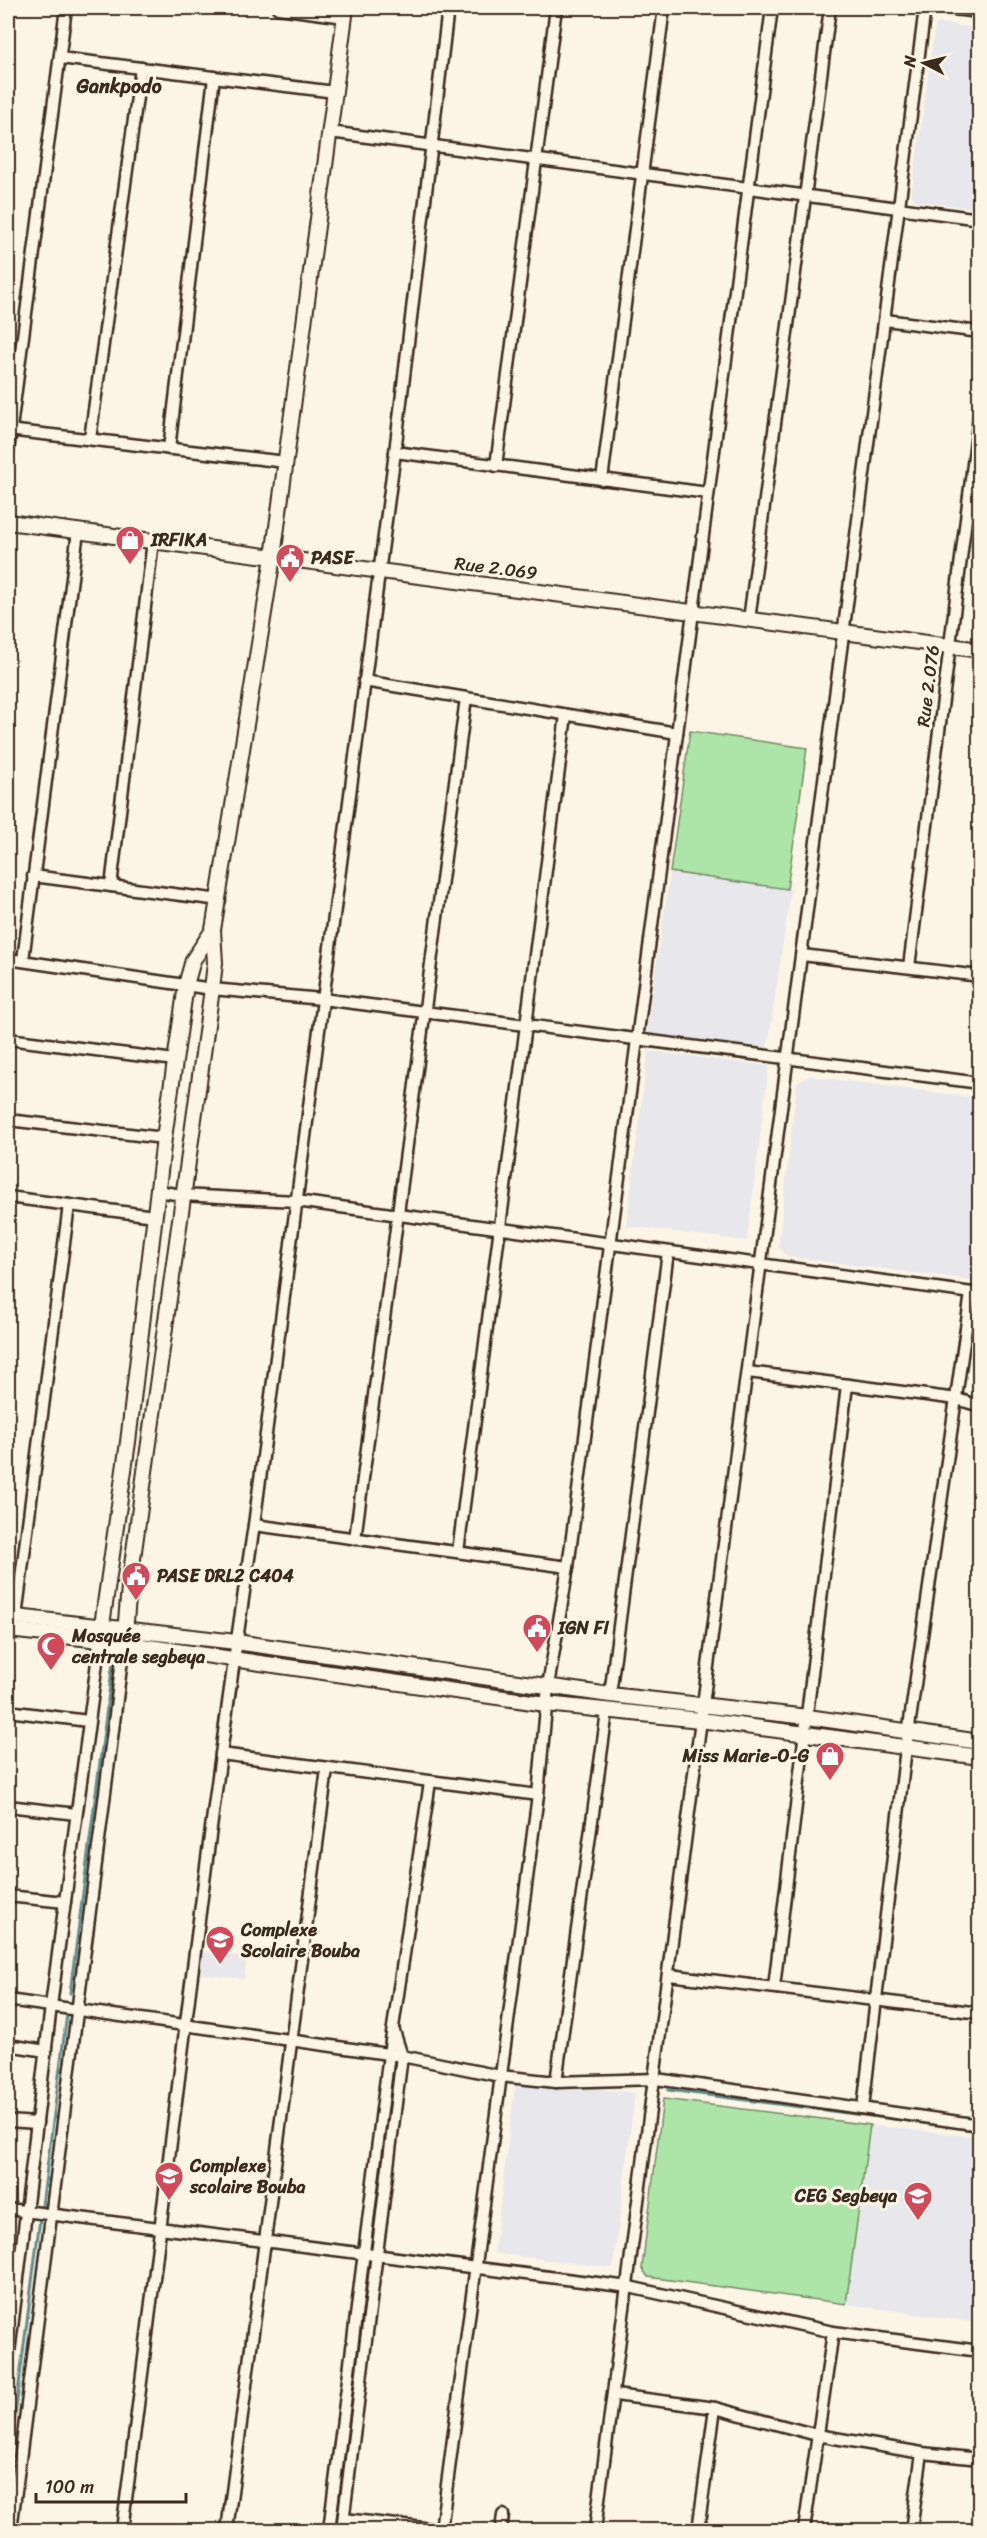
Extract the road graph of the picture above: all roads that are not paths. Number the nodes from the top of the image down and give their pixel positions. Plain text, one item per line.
1 (66, 8) edge
2 (278, 8) edge
3 (448, 8) edge
4 (556, 8) edge
5 (664, 8) edge
6 (772, 8) edge
7 (830, 8) edge
8 (925, 8) edge
9 (943, 8) edge
10 (346, 12) edge
11 (980, 12) edge
12 (60, 58) junction
13 (141, 68) junction
14 (214, 77) junction
15 (335, 92) junction
16 (330, 132) junction
17 (434, 146) junction
18 (536, 160) junction
19 (642, 174) junction
20 (748, 188) junction
21 (805, 195) junction
22 (899, 208) junction
23 (980, 219) edge
24 (885, 320) junction
25 (980, 332) edge
26 (8, 356) edge
27 (20, 357) junction
28 (980, 409) edge
29 (9, 430) edge
30 (90, 440) junction
31 (169, 449) junction
32 (8, 450) edge
33 (395, 452) junction
34 (286, 462) junction
35 (496, 466) junction
36 (602, 480) junction
37 (708, 494) junction
38 (8, 522) edge
39 (78, 531) junction
40 (153, 541) junction
41 (273, 557) junction
42 (378, 571) junction
43 (693, 612) junction
44 (749, 620) junction
45 (844, 632) junction
46 (950, 646) junction
47 (980, 650) edge
48 (364, 681) junction
49 (466, 698) junction
50 (567, 715) junction
51 (677, 733) junction
52 (33, 876) junction
53 (111, 886) junction
54 (220, 900) junction
55 (213, 930) junction
56 (802, 954) junction
57 (8, 958) edge
58 (23, 960) junction
59 (909, 968) junction
60 (980, 976) edge
61 (186, 985) junction
62 (212, 988) junction
63 (322, 999) junction
64 (423, 1012) junction
65 (528, 1025) junction
66 (8, 1039) edge
67 (637, 1039) junction
68 (789, 1058) junction
69 (175, 1060) junction
70 (980, 1083) edge
71 (8, 1120) edge
72 (164, 1138) junction
73 (159, 1191) junction
74 (181, 1195) junction
75 (8, 1197) edge
76 (296, 1201) junction
77 (69, 1204) junction
78 (396, 1215) junction
79 (154, 1216) junction
80 (500, 1229) junction
81 (610, 1244) junction
82 (669, 1252) junction
83 (762, 1264) junction
84 (975, 1293) edge
85 (748, 1372) junction
86 (847, 1385) junction
87 (957, 1399) junction
88 (980, 1406) edge
89 (254, 1526) junction
90 (355, 1539) junction
91 (458, 1552) junction
92 (568, 1567) junction
93 (12, 1617) edge
94 (102, 1625) junction
95 (125, 1628) junction
96 (8, 1630) edge
97 (100, 1640) junction
98 (236, 1642) junction
99 (124, 1644) junction
100 (233, 1660) junction
101 (548, 1686) junction
102 (610, 1695) junction
103 (546, 1704) junction
104 (703, 1705) junction
105 (8, 1711) edge
106 (607, 1712) junction
107 (808, 1717) junction
108 (700, 1719) junction
109 (88, 1721) junction
110 (804, 1733) junction
111 (909, 1733) junction
112 (980, 1742) edge
113 (906, 1748) junction
114 (221, 1754) junction
115 (980, 1757) edge
116 (327, 1769) junction
117 (430, 1782) junction
118 (538, 1795) junction
119 (8, 1806) edge
120 (76, 1815) junction
121 (8, 1896) edge
122 (65, 1902) junction
123 (669, 1975) junction
124 (774, 1988) junction
125 (8, 2000) edge
126 (877, 2000) junction
127 (51, 2006) junction
128 (76, 2010) junction
129 (979, 2012) edge
130 (185, 2026) junction
131 (393, 2028) junction
132 (289, 2040) junction
133 (8, 2045) edge
134 (46, 2051) junction
135 (389, 2054) junction
136 (402, 2056) junction
137 (500, 2076) junction
138 (656, 2079) junction
139 (556, 2082) junction
140 (863, 2108) junction
141 (8, 2121) edge
142 (37, 2123) junction
143 (980, 2125) edge
144 (8, 2209) edge
145 (26, 2211) junction
146 (52, 2213) junction
147 (161, 2229) junction
148 (265, 2241) junction
149 (364, 2253) junction
150 (377, 2254) junction
151 (476, 2267) junction
152 (629, 2287) junction
153 (833, 2332) junction
154 (980, 2351) edge
155 (8, 2361) edge
156 (615, 2395) junction
157 (716, 2408) junction
158 (817, 2435) junction
159 (922, 2452) junction
160 (980, 2458) edge
161 (503, 2515) dead end
162 (344, 2519) junction
163 (11, 2530) edge
164 (122, 2530) edge
165 (227, 2530) edge
166 (329, 2530) edge
167 (342, 2530) edge
168 (441, 2530) edge
169 (501, 2530) edge
170 (595, 2530) edge
171 (698, 2530) edge
172 (804, 2530) edge
173 (911, 2530) edge

1 - 12 street
2 - 10 street
3 - 17 street
4 - 18 street
5 - 19 street
6 - 20 street
7 - 21 street
8 - 22 street
9 - 11 street
10 - 15 street
12 - 13 street
12 - 27 street
13 - 14 street
13 - 30 street
14 - 15 street
14 - 31 street
15 - 16 street
16 - 17 street
16 - 34 street
17 - 18 street
17 - 33 street
18 - 19 street
18 - 35 street
19 - 20 street
19 - 36 street
20 - 21 street
20 - 37 street
21 - 22 street
21 - 44 street
22 - 23 street
22 - 24 street
24 - 25 street
24 - 45 street
26 - 27 street
27 - 29 street
28 - 46 street, Rue 2.076
29 - 30 street
29 - 32 street
30 - 31 street
31 - 34 street
33 - 35 street
33 - 42 street
34 - 41 street
35 - 36 street
36 - 37 street
37 - 43 street
38 - 39 street, Rue 2.069
39 - 40 street, Rue 2.069
39 - 52 street
40 - 41 street, Rue 2.069
40 - 53 street
41 - 42 street, Rue 2.069
41 - 54 street
42 - 43 street, Rue 2.069
42 - 48 street
43 - 44 street, Rue 2.069
43 - 51 street
44 - 45 street, Rue 2.069
45 - 46 street, Rue 2.069
45 - 56 street
46 - 47 street, Rue 2.069
46 - 59 street, Rue 2.076
48 - 49 street
48 - 63 street
49 - 50 street
49 - 64 street
50 - 51 street
50 - 65 street
51 - 67 street
52 - 53 street
52 - 58 street
53 - 54 street
54 - 55 street
55 - 61 street
55 - 62 street
56 - 59 street
56 - 68 street
57 - 58 street
58 - 61 street
59 - 60 street
61 - 62 street
61 - 69 street
62 - 63 street
62 - 74 street
63 - 64 street
63 - 76 street
64 - 65 street
64 - 78 street
65 - 67 street
65 - 80 street
66 - 69 street
67 - 68 street
67 - 81 street
68 - 70 street
68 - 83 street
69 - 72 street
71 - 72 street
72 - 73 street
73 - 74 street
73 - 79 street
74 - 76 street
74 - 95 street
75 - 77 street
76 - 78 street
76 - 89 street
77 - 79 street
77 - 93 street
78 - 80 street
78 - 90 street
79 - 94 street
80 - 81 street
80 - 91 street
81 - 82 street
81 - 92 street
82 - 83 street
82 - 102 street
83 - 84 street
83 - 85 street
84 - 87 street
85 - 86 street
85 - 104 street
86 - 87 street
86 - 107 street
87 - 88 street
87 - 111 street
89 - 90 street
89 - 98 street
90 - 91 street
91 - 92 street
92 - 101 street
93 - 94 street
94 - 95 street
94 - 97 street
95 - 98 street
95 - 99 street
96 - 97 street
97 - 99 street
97 - 109 street
98 - 100 street
98 - 101 street
99 - 100 street
99 - 128 street
100 - 103 street
100 - 114 street
101 - 102 street
101 - 103 street
102 - 104 street
103 - 106 street
103 - 118 street
104 - 107 street
104 - 108 street
105 - 109 street
106 - 108 street
106 - 139 street
107 - 110 street
107 - 111 street
108 - 110 street
108 - 123 street
109 - 120 street
110 - 113 street
110 - 124 street
111 - 112 street
111 - 113 street
113 - 115 street
113 - 126 street
114 - 116 street
114 - 130 street
116 - 117 street
116 - 132 street
117 - 118 street
117 - 131 street
118 - 137 street
119 - 120 street
120 - 122 street
121 - 122 street
122 - 127 street
123 - 124 street
123 - 138 street
124 - 126 street
125 - 127 street
126 - 129 street
126 - 140 street
127 - 128 street
127 - 134 street
128 - 130 street
128 - 146 street
130 - 132 street
130 - 147 street
131 - 135 street
131 - 136 street
132 - 135 street
132 - 148 street
133 - 134 street
134 - 142 street
135 - 136 street
135 - 149 street
136 - 137 street
136 - 150 street
137 - 139 street
137 - 151 street
138 - 139 street
138 - 140 street
138 - 152 street
140 - 143 street
141 - 142 street
142 - 145 street
144 - 145 street
145 - 146 street
145 - 155 street
146 - 147 street
146 - 163 street
147 - 148 street
147 - 164 street
148 - 149 street
148 - 165 street
149 - 150 street
149 - 166 street
150 - 151 street
150 - 162 street
151 - 152 street
151 - 168 street
152 - 153 street
152 - 156 street
153 - 154 street
153 - 158 street
156 - 157 street
156 - 170 street
157 - 158 street
157 - 171 street
158 - 159 street
158 - 172 street
159 - 160 street
159 - 173 street
161 - 169 street
162 - 167 street
162 - 168 street

